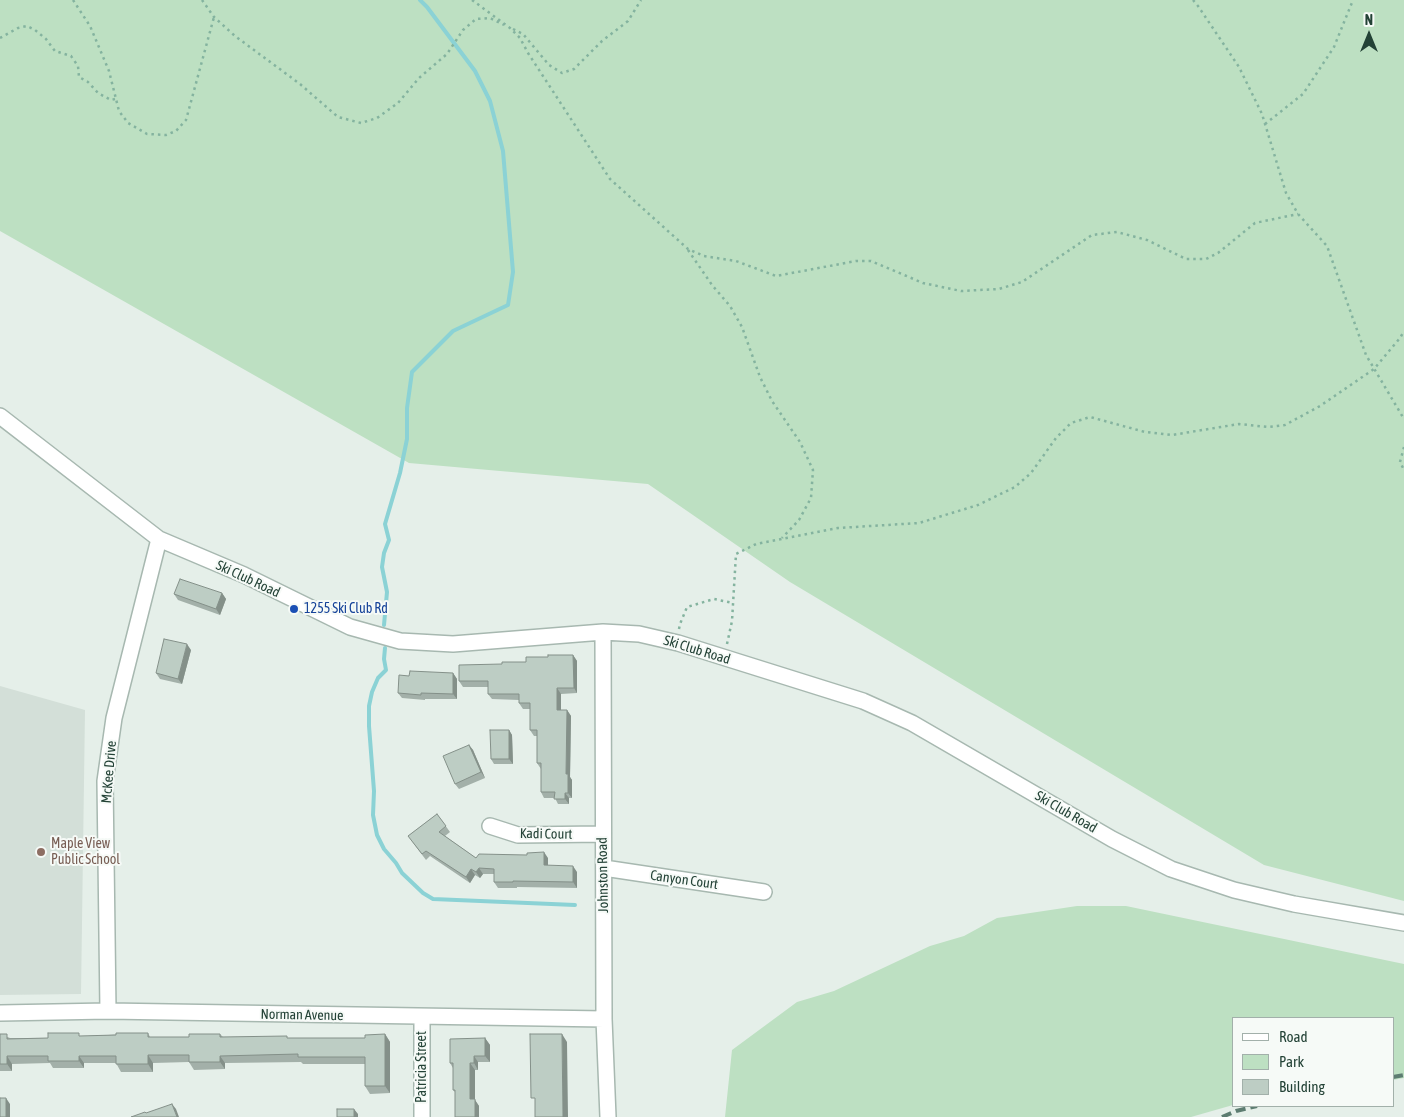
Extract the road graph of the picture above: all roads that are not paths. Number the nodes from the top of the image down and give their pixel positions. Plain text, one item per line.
1 (0, 416) edge
2 (159, 539) junction
3 (603, 632) junction
4 (490, 826) dead end
5 (603, 834) junction
6 (604, 868) junction
7 (764, 892) dead end
8 (1404, 923) edge
9 (108, 1011) junction
10 (0, 1013) edge
11 (422, 1017) junction
12 (604, 1019) junction
13 (422, 1117) edge
14 (608, 1117) edge

1 - 2 street, Ski Club Road
2 - 3 street, Ski Club Road
2 - 9 street, McKee Drive
3 - 5 street, Johnston Road
3 - 8 street, Ski Club Road
4 - 5 street, Kadi Court
5 - 6 street, Johnston Road
6 - 7 street, Canyon Court
6 - 12 street, Johnston Road
9 - 10 street, Norman Avenue
9 - 11 street, Norman Avenue
11 - 12 street, Norman Avenue
11 - 13 street, Patricia Street
12 - 14 street, Johnston Road

